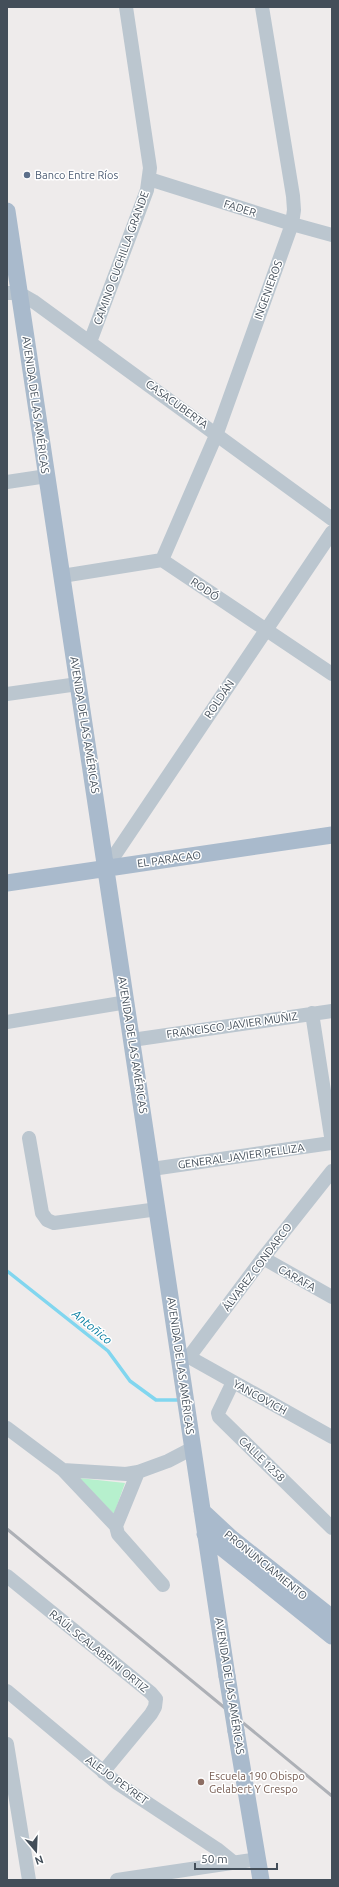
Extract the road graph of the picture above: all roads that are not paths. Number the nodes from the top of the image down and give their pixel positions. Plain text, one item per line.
1 (126, 7) edge
2 (262, 7) edge
3 (150, 179) junction
4 (7, 210) edge
5 (292, 224) junction
6 (332, 235) edge
7 (13, 293) edge
8 (90, 342) junction
9 (217, 433) junction
10 (47, 476) junction
11 (7, 482) edge
12 (332, 519) edge
13 (332, 532) edge
14 (162, 560) junction
15 (62, 576) junction
16 (265, 630) junction
17 (332, 674) edge
18 (78, 684) junction
19 (7, 694) edge
20 (332, 835) edge
21 (106, 868) junction
22 (7, 883) edge
23 (126, 1002) junction
24 (332, 1011) edge
25 (312, 1014) junction
26 (7, 1022) edge
27 (132, 1040) junction
28 (29, 1138) dead end
29 (332, 1143) edge
30 (152, 1169) junction
31 (332, 1170) edge
32 (158, 1209) junction
33 (263, 1258) junction
34 (332, 1297) edge
35 (184, 1359) junction
36 (233, 1382) junction
37 (7, 1428) edge
38 (332, 1437) edge
39 (193, 1448) junction
40 (63, 1470) junction
41 (138, 1472) junction
42 (202, 1511) junction
43 (116, 1526) junction
44 (332, 1528) edge
45 (205, 1534) junction
46 (248, 1567) junction
47 (212, 1572) junction
48 (7, 1576) edge
49 (163, 1585) dead end
50 (332, 1618) edge
51 (332, 1636) edge
52 (7, 1691) edge
53 (7, 1744) edge
54 (103, 1772) junction
55 (258, 1859) junction
56 (233, 1862) junction
57 (29, 1880) edge
58 (117, 1880) edge
59 (261, 1880) edge

1 - 3 street, CAMINO CUCHILLA GRANDE
2 - 5 street, INGENIEROS
3 - 5 street, FADER
3 - 8 street, CAMINO CUCHILLA GRANDE
4 - 7 main road, AVENIDA DE LAS AMÉRICAS
5 - 6 street, FADER
5 - 9 street, INGENIEROS
7 - 8 street, CASACUBERTA
7 - 10 main road, AVENIDA DE LAS AMÉRICAS
8 - 9 street, CASACUBERTA
9 - 12 street, CASACUBERTA
9 - 14 street, INGENIEROS
10 - 11 street
10 - 15 main road, AVENIDA DE LAS AMÉRICAS
13 - 16 street, ROLDÁN
14 - 15 street
14 - 16 street, RODÓ
15 - 18 main road, AVENIDA DE LAS AMÉRICAS
16 - 17 street, RODÓ
16 - 21 street, ROLDÁN
18 - 19 street
18 - 21 main road, AVENIDA DE LAS AMÉRICAS
20 - 21 main road, EL PARACAO
21 - 22 main road, EL PARACAO
21 - 23 main road, AVENIDA DE LAS AMÉRICAS
23 - 26 street
23 - 27 main road, AVENIDA DE LAS AMÉRICAS
24 - 25 street, FRANCISCO JAVIER MUÑIZ
25 - 27 street, FRANCISCO JAVIER MUÑIZ
25 - 29 street
27 - 30 main road, AVENIDA DE LAS AMÉRICAS
28 - 32 street
29 - 30 street, GENERAL JAVIER PELLIZA
30 - 32 main road, AVENIDA DE LAS AMÉRICAS
31 - 33 street, ÁLVAREZ CONDARCO
32 - 35 main road, AVENIDA DE LAS AMÉRICAS
33 - 34 street, CARAFA
33 - 35 street, ÁLVAREZ CONDARCO
35 - 36 street, YANCOVICH
35 - 39 main road, AVENIDA DE LAS AMÉRICAS
36 - 38 street, YANCOVICH
36 - 44 street, CALLE 1258
37 - 40 street
39 - 41 street
39 - 42 main road, AVENIDA DE LAS AMÉRICAS
40 - 41 street
40 - 43 street
41 - 43 street
42 - 45 main road, AVENIDA DE LAS AMÉRICAS
42 - 50 main road, PRONUNCIAMIENTO
43 - 49 street
45 - 46 main road, PRONUNCIAMIENTO
45 - 47 main road, AVENIDA DE LAS AMÉRICAS
46 - 47 main road
46 - 51 main road, PRONUNCIAMIENTO
47 - 55 main road, AVENIDA DE LAS AMÉRICAS, bridge
48 - 54 street, RAÚL SCALABRINI ORTIZ
52 - 54 street, ALEJO PEYRET
53 - 57 street
54 - 56 street, ALEJO PEYRET
55 - 56 street
55 - 59 main road, AVENIDA DE LAS AMÉRICAS
56 - 58 street

